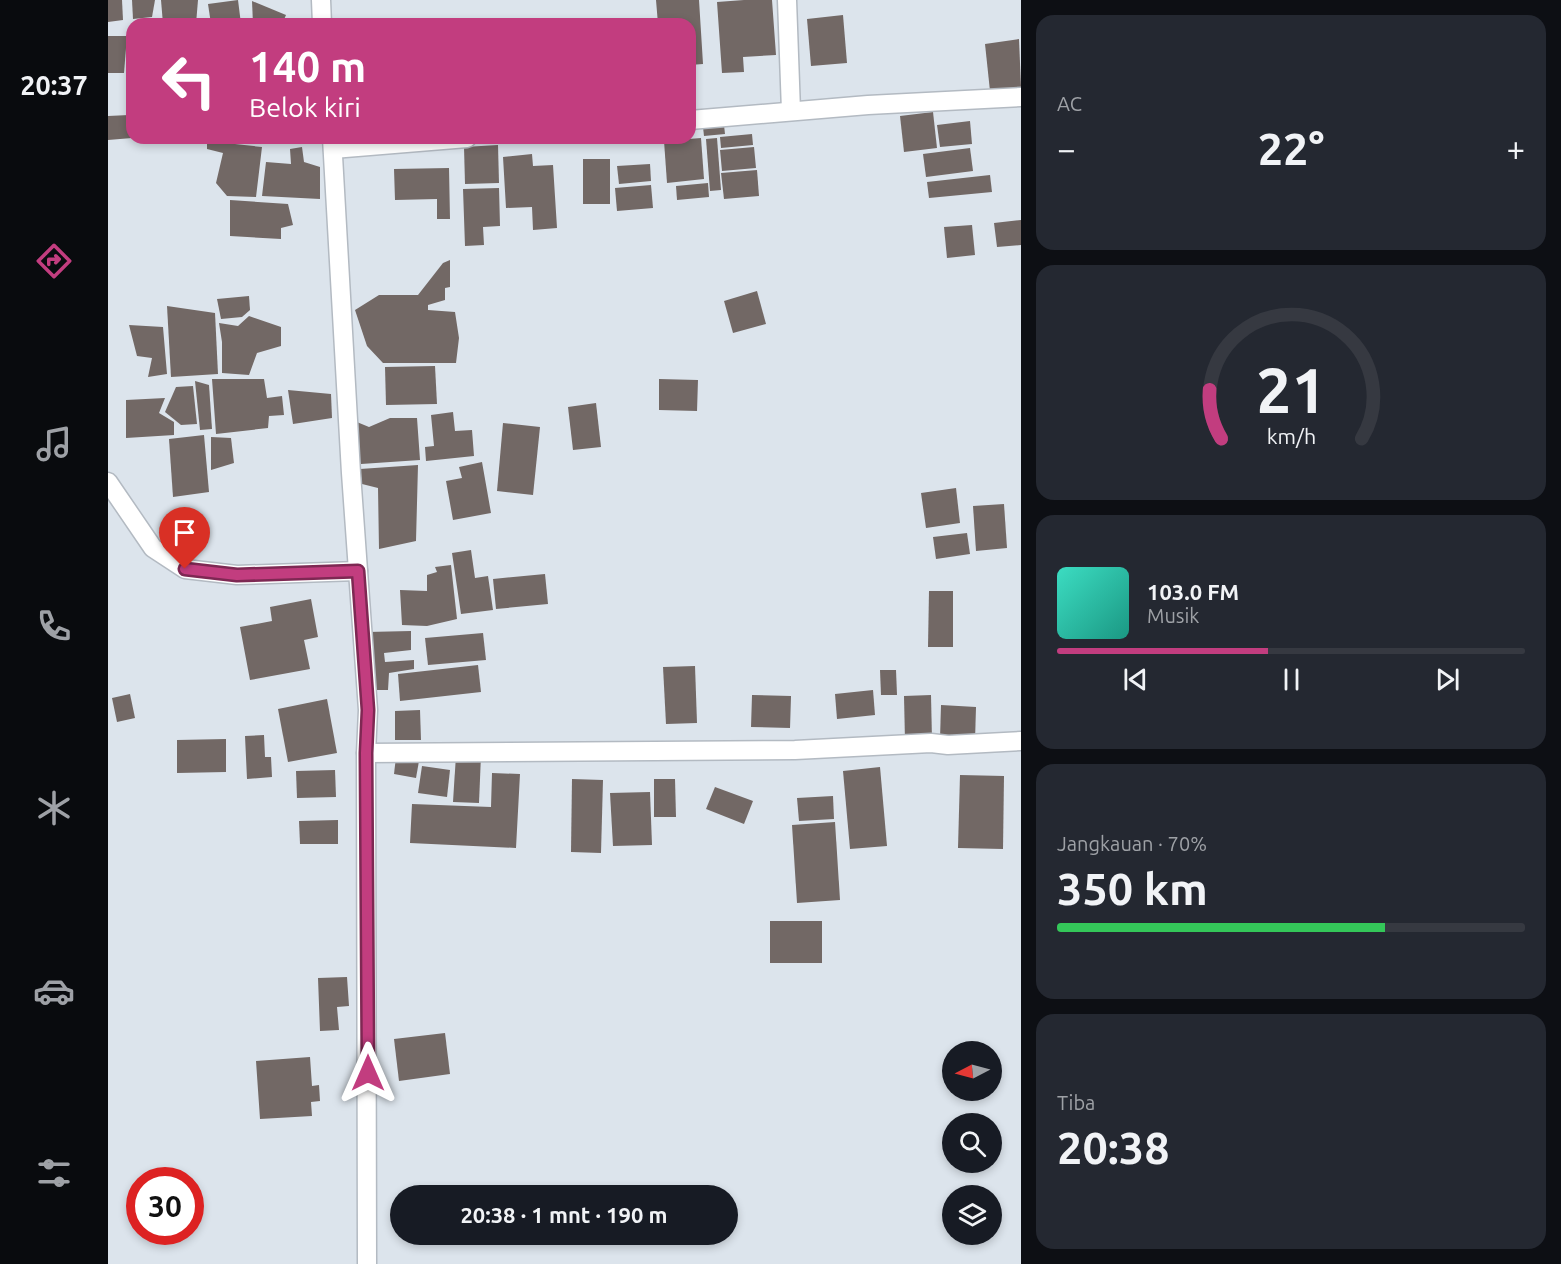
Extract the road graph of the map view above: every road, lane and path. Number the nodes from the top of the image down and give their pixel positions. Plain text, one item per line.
1 (321, 0) edge
2 (787, 0) edge
3 (322, 18) edge
4 (1021, 97) edge
5 (791, 111) junction
6 (696, 119) edge
7 (332, 144) edge
8 (108, 482) edge
9 (358, 571) junction
10 (1021, 741) edge
11 (366, 753) junction
12 (367, 1264) edge

1 - 3 street
2 - 5 street
4 - 5 street
5 - 6 street
7 - 9 street
8 - 9 street
9 - 11 street
10 - 11 street
11 - 12 street

